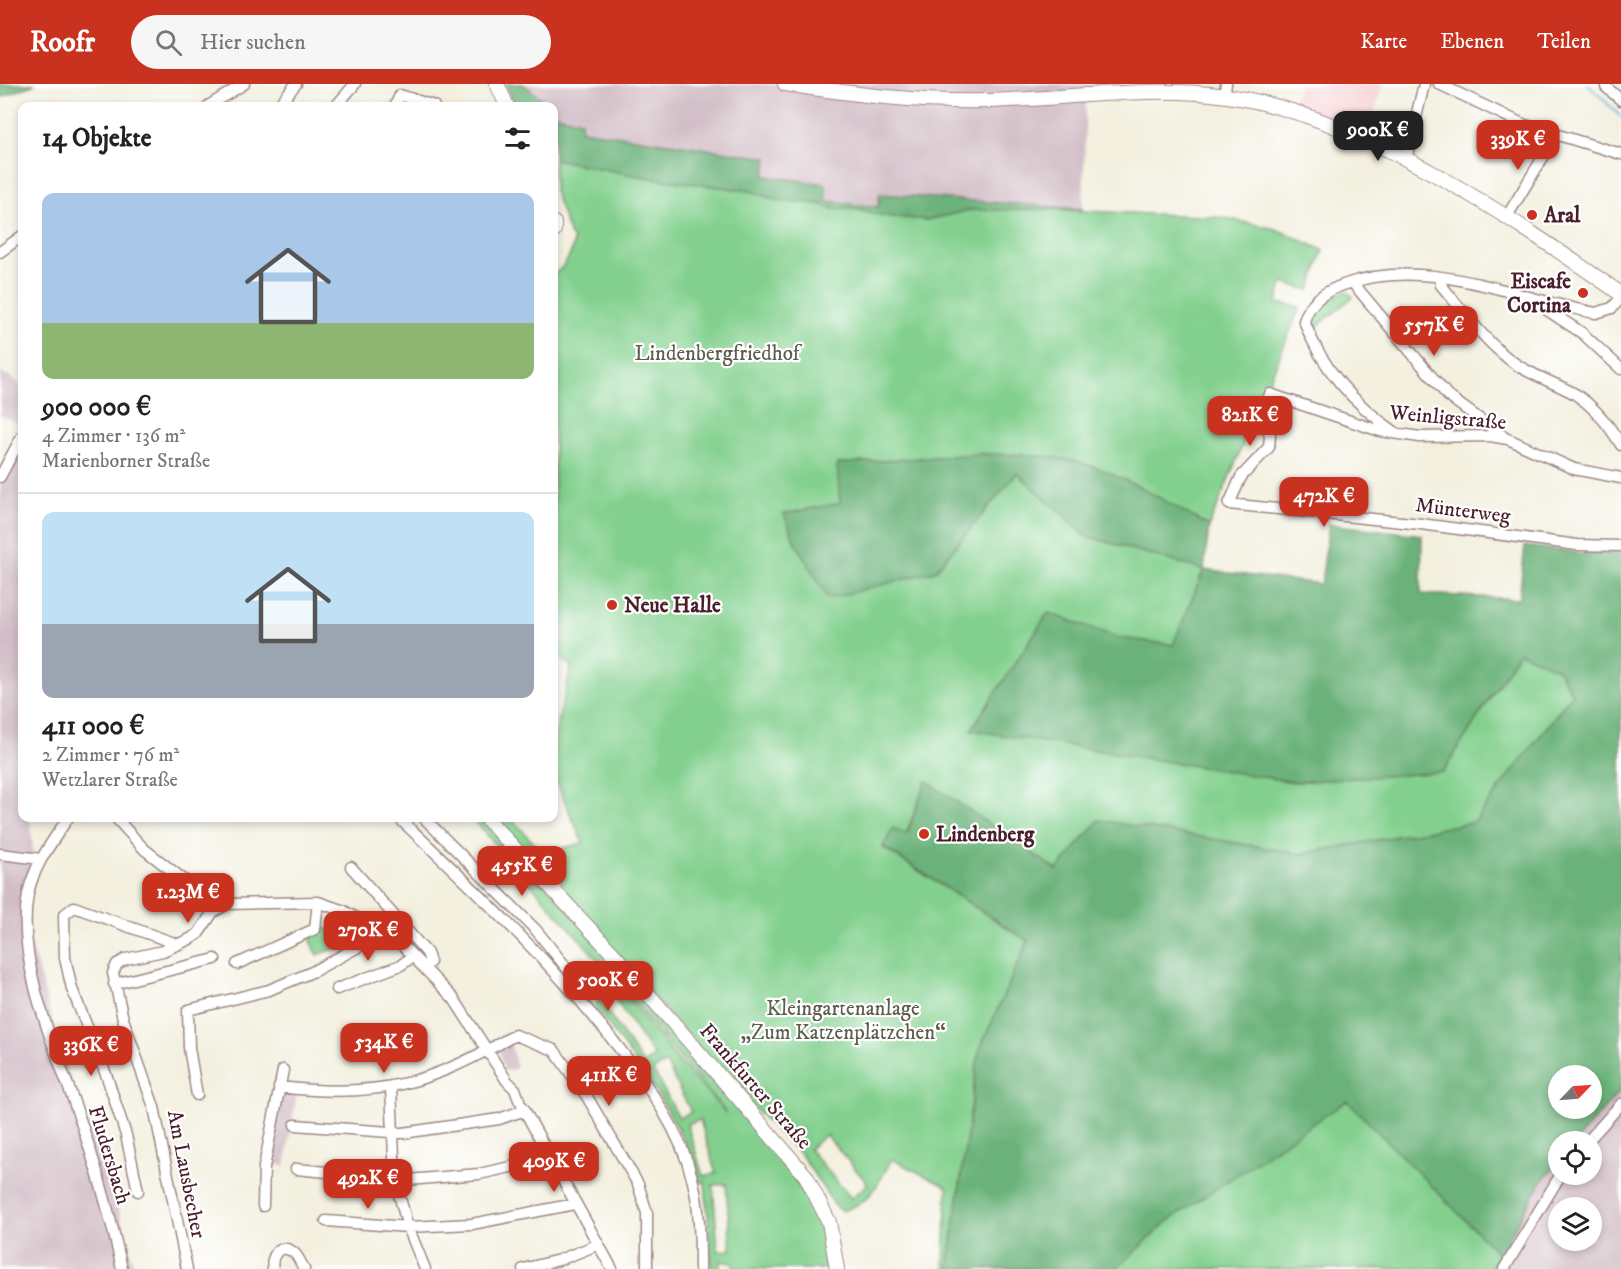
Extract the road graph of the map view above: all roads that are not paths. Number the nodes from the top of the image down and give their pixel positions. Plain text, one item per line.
1 (244, 84) edge
2 (296, 84) edge
3 (355, 84) edge
4 (497, 84) edge
5 (785, 84) edge
6 (1424, 84) edge
7 (1439, 84) edge
8 (1606, 87) dead end
9 (1132, 88) edge
10 (1225, 90) edge
11 (1621, 100) edge
12 (215, 102) edge
13 (281, 102) edge
14 (339, 102) edge
15 (397, 102) edge
16 (422, 102) edge
17 (505, 102) edge
18 (1551, 134) junction
19 (1621, 154) edge
20 (1406, 159) junction
21 (1506, 218) junction
22 (18, 239) edge
23 (0, 252) edge
24 (1440, 278) junction
25 (1352, 282) junction
26 (1621, 296) edge
27 (1536, 299) junction
28 (1621, 369) edge
29 (1397, 434) junction
30 (1508, 439) junction
31 (18, 443) edge
32 (1621, 445) edge
33 (0, 477) edge
34 (1621, 478) edge
35 (1229, 504) joint
36 (1621, 546) edge
37 (65, 822) edge
38 (120, 822) edge
39 (403, 822) edge
40 (428, 822) edge
41 (490, 822) edge
42 (0, 854) edge
43 (41, 859) junction
44 (351, 867) dead end
45 (318, 902) junction
46 (227, 904) junction
47 (387, 937) junction
48 (177, 944) junction
49 (409, 954) junction
50 (215, 959) dead end
51 (237, 964) dead end
52 (426, 967) junction
53 (114, 984) junction
54 (337, 989) dead end
55 (573, 992) junction
56 (488, 1051) junction
57 (283, 1070) dead end
58 (279, 1087) junction
59 (391, 1088) junction
60 (197, 1095) dead end
61 (1621, 1104) edge
62 (525, 1110) junction
63 (295, 1125) dead end
64 (1597, 1131) edge
65 (392, 1132) junction
66 (551, 1158) junction
67 (296, 1169) dead end
68 (395, 1180) junction
69 (1554, 1185) edge
70 (138, 1191) dead end
71 (575, 1204) junction
72 (263, 1206) dead end
73 (326, 1221) dead end
74 (408, 1227) junction
75 (597, 1245) junction
76 (122, 1269) edge
77 (187, 1269) edge
78 (273, 1269) edge
79 (304, 1269) edge
80 (425, 1269) edge
81 (523, 1269) edge
82 (612, 1269) edge
83 (647, 1269) edge
84 (700, 1269) edge
85 (837, 1269) edge
86 (1504, 1269) edge

1 - 12 street
2 - 13 street
3 - 14 street
4 - 17 main road
5 - 9 main road
6 - 20 street
7 - 18 street
8 - 11 street
9 - 10 main road
10 - 20 main road
15 - 16 street
18 - 19 street
18 - 21 street
20 - 21 main road
21 - 26 main road
22 - 23 street
24 - 25 street
24 - 27 street
24 - 32 street
25 - 29 street
25 - 30 street
26 - 27 street
27 - 28 street
29 - 30 street, Weinligstraße
29 - 35 street, Weinligstraße
30 - 34 street, Weinligstraße
31 - 33 street
35 - 36 street, Münterweg
37 - 43 street, Fludersbach
38 - 46 street
39 - 55 street
40 - 55 street
41 - 85 main road, Frankfurter Straße
42 - 43 street
43 - 76 street, Fludersbach
44 - 52 street
45 - 46 street
45 - 47 street
45 - 51 street
46 - 48 street
47 - 49 street
47 - 60 street
48 - 53 street
48 - 70 street
49 - 52 street
49 - 54 street
50 - 53 street
52 - 56 street
53 - 77 street, Am Lausbecher
55 - 84 street
56 - 59 street
56 - 62 street
56 - 83 street
57 - 58 street
58 - 59 street
58 - 72 street
59 - 65 street
61 - 64 street
62 - 65 street
62 - 66 street
63 - 65 street
65 - 68 street
66 - 68 street
66 - 71 street
67 - 68 street
68 - 74 street
69 - 86 street
71 - 74 street
71 - 75 street
73 - 74 street
74 - 80 street
75 - 81 street
75 - 82 street
78 - 79 street

